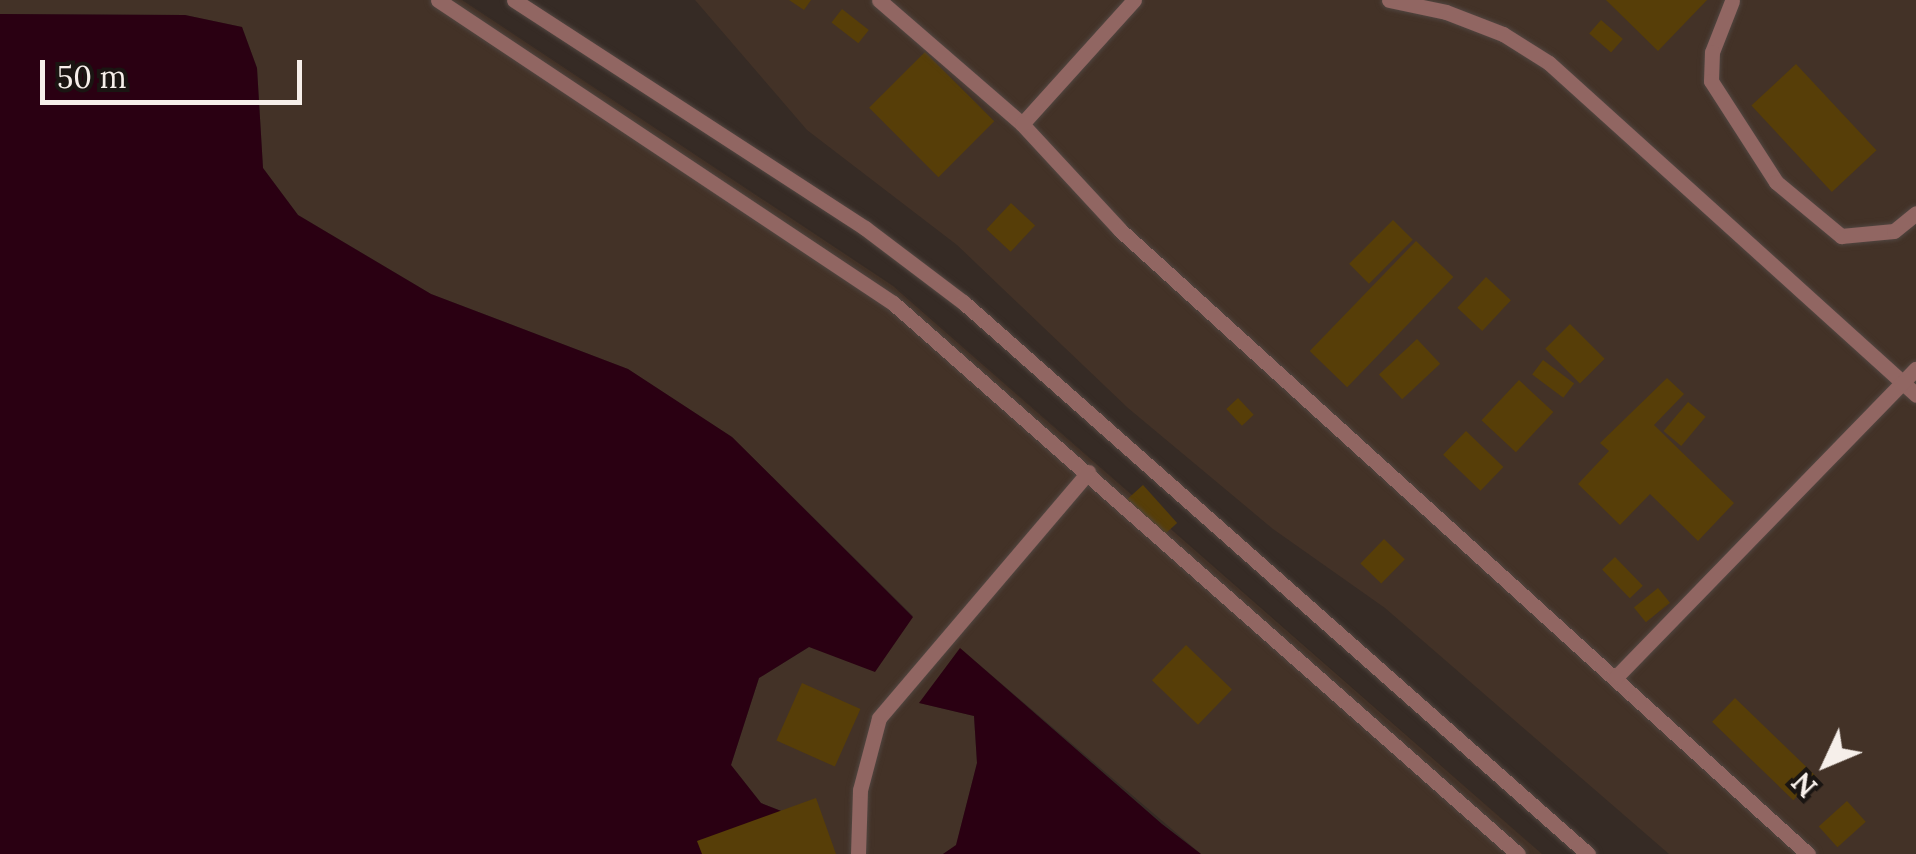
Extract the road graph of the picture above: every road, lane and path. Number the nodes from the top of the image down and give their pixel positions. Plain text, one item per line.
1 (438, 0) edge
2 (514, 0) edge
3 (879, 0) edge
4 (1134, 0) edge
5 (1389, 0) edge
6 (1732, 1) edge
7 (1022, 124) junction
8 (1916, 213) edge
9 (1916, 369) edge
10 (1903, 383) junction
11 (1916, 394) edge
12 (1088, 472) junction
13 (1616, 677) junction
14 (858, 854) edge
15 (1518, 854) edge
16 (1588, 854) edge
17 (1808, 854) edge

1 - 12 lane
2 - 16 lane
3 - 7 lane
4 - 7 lane
5 - 10 lane
6 - 8 lane
7 - 13 lane
9 - 10 lane
10 - 11 lane
10 - 13 lane
12 - 14 lane
12 - 15 lane
13 - 17 lane

